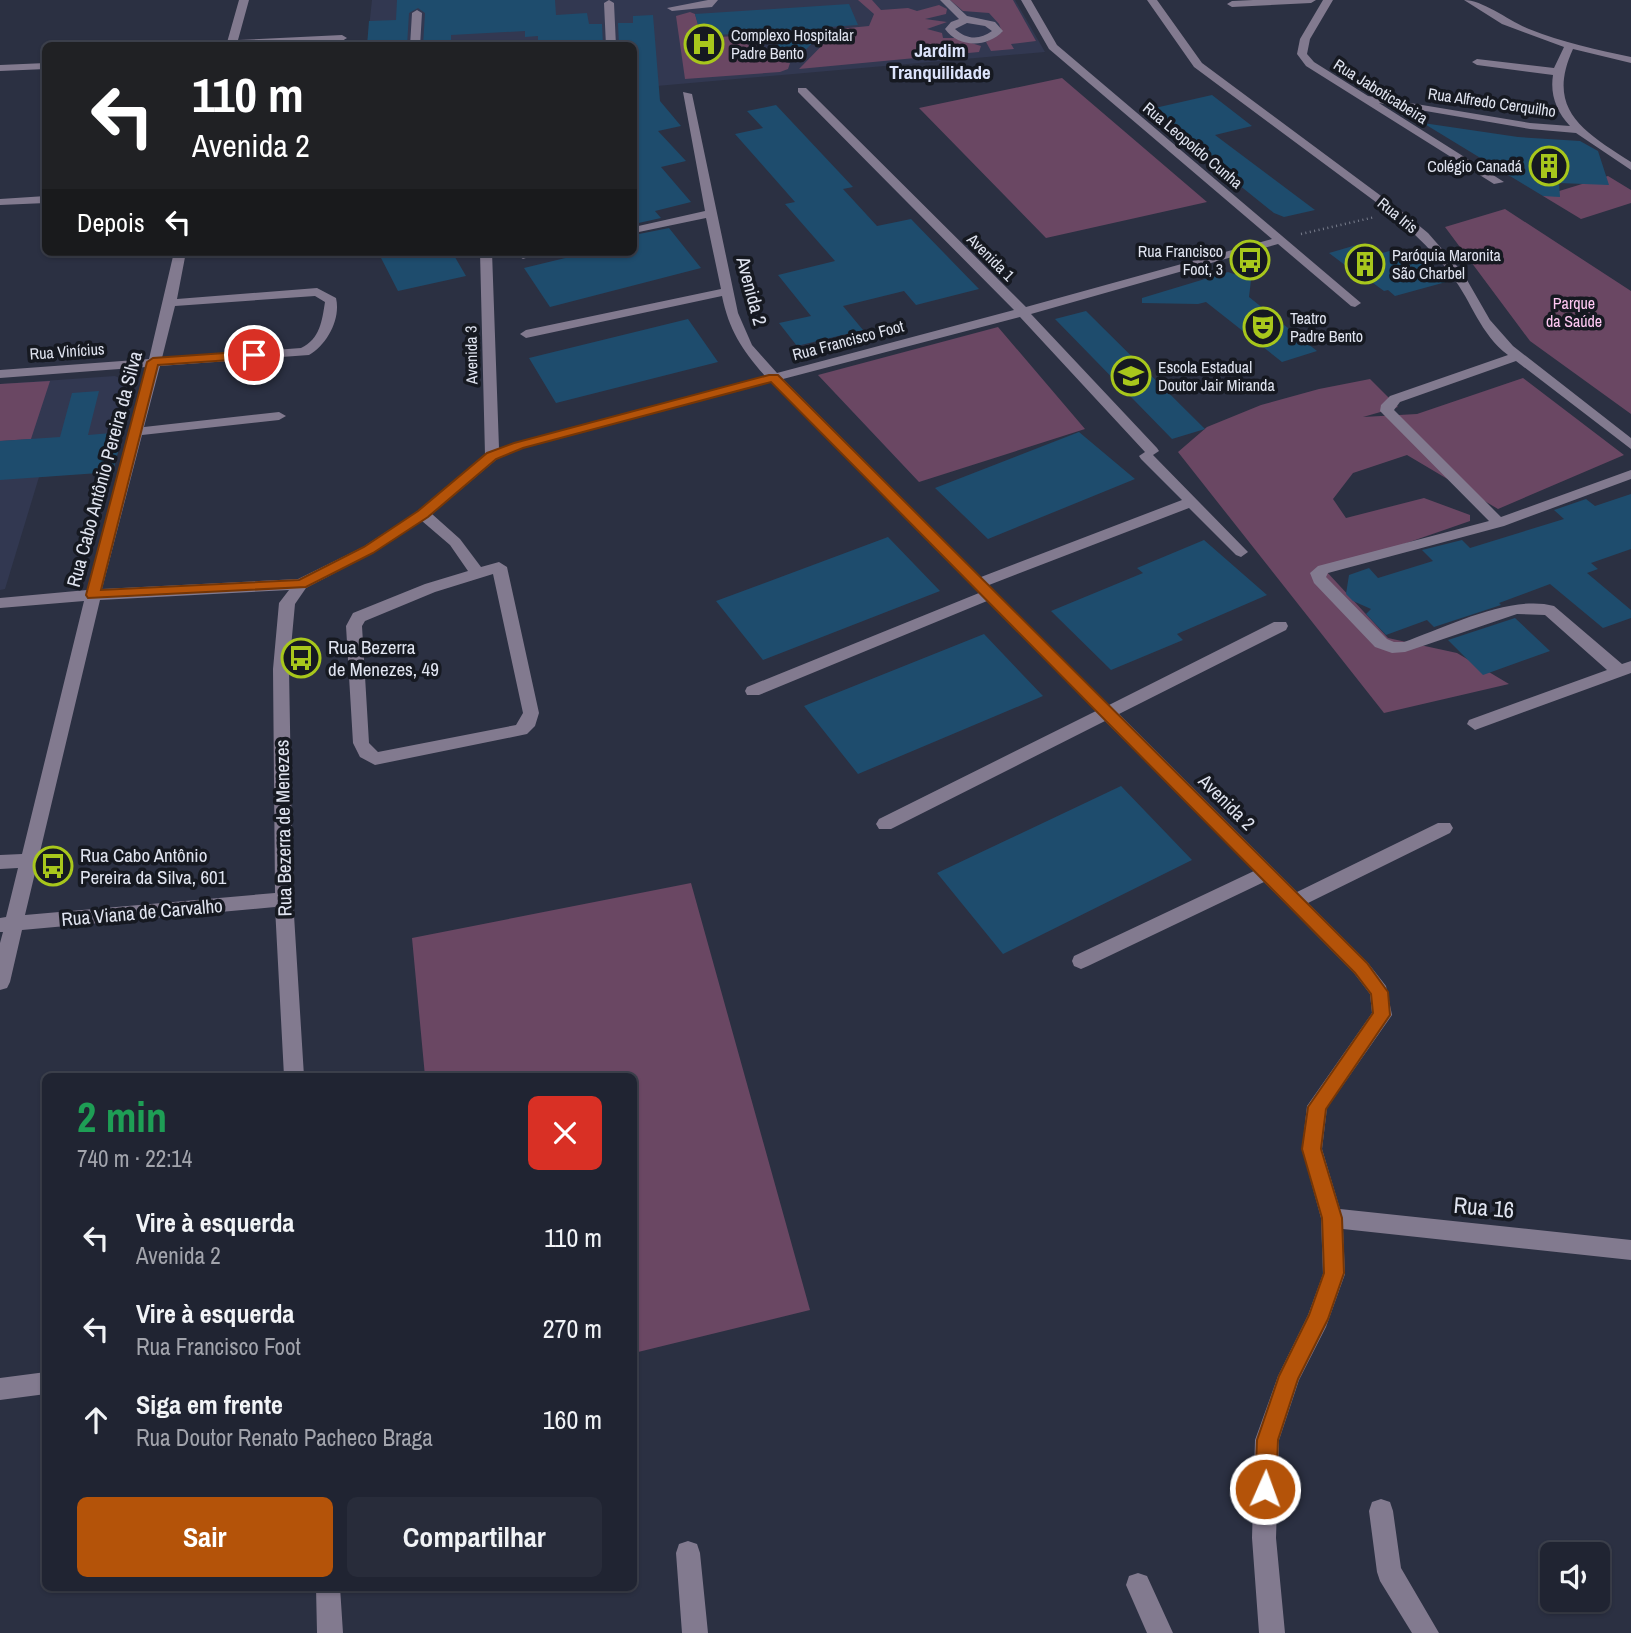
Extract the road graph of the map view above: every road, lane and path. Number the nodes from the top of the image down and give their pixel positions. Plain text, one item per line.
1 (244, 0) edge
2 (713, 0) edge
3 (945, 0) edge
4 (1026, 0) edge
5 (1152, 0) edge
6 (1311, 0) edge
7 (1320, 0) edge
8 (1328, 0) edge
9 (1469, 0) edge
10 (609, 3) dead end
11 (1233, 4) dead end
12 (673, 8) dead end
13 (417, 13) dead end
14 (967, 20) junction
15 (342, 38) dead end
16 (981, 41) junction
17 (233, 42) edge
18 (269, 42) edge
19 (415, 42) edge
20 (611, 42) edge
21 (1569, 47) junction
22 (987, 53) dead end
23 (1477, 61) dead end
24 (1631, 61) edge
25 (42, 66) edge
26 (0, 68) edge
27 (1557, 72) junction
28 (803, 90) dead end
29 (687, 94) dead end
30 (1361, 96) junction
31 (1578, 130) junction
32 (1631, 167) edge
33 (1498, 182) dead end
34 (42, 199) edge
35 (0, 202) edge
36 (1396, 212) junction
37 (711, 213) junction
38 (637, 229) edge
39 (1280, 240) junction
40 (179, 256) edge
41 (486, 256) edge
42 (727, 291) junction
43 (170, 303) junction
44 (1355, 303) dead end
45 (1023, 312) junction
46 (526, 334) dead end
47 (1518, 356) junction
48 (153, 362) junction
49 (0, 374) edge
50 (773, 377) junction
51 (279, 416) dead end
52 (136, 432) junction
53 (1631, 445) edge
54 (492, 456) junction
55 (1631, 474) edge
56 (1191, 502) junction
57 (423, 514) junction
58 (1499, 523) junction
59 (1241, 552) dead end
60 (477, 573) junction
61 (301, 584) junction
62 (985, 589) junction
63 (93, 595) junction
64 (0, 603) edge
65 (1280, 626) dead end
66 (1625, 669) edge
67 (752, 691) dead end
68 (1109, 713) junction
69 (1475, 723) dead end
70 (885, 824) dead end
71 (1444, 828) dead end
72 (29, 860) junction
73 (0, 862) edge
74 (1267, 873) junction
75 (284, 899) junction
76 (1295, 901) junction
77 (7, 925) edge
78 (1081, 961) dead end
79 (0, 982) edge
80 (294, 1073) edge
81 (1332, 1218) junction
82 (1631, 1250) edge
83 (42, 1384) edge
84 (0, 1389) edge
85 (1381, 1511) dead end
86 (688, 1553) dead end
87 (1138, 1586) dead end
88 (328, 1591) edge
89 (330, 1633) edge
90 (695, 1633) edge
91 (1160, 1633) edge
92 (1272, 1633) edge
93 (1426, 1633) edge

1 - 17 street
2 - 12 street
3 - 14 street
4 - 39 street, Rua Leopoldo Cunha
5 - 36 street, Rua Iris
6 - 11 street
7 - 8 street
8 - 30 street, Rua Jaboticabeira
9 - 21 street
10 - 20 street
13 - 19 street
14 - 16 street
14 - 16 street
15 - 18 street
16 - 22 street
21 - 24 street
21 - 27 street
23 - 27 street
25 - 26 street
27 - 31 street
28 - 45 street, Avenida 1
29 - 37 street, Avenida 2
30 - 31 street, Rua Alfredo Cerquilho
30 - 33 street, Rua Jaboticabeira
31 - 32 street
34 - 35 street
36 - 39 path
36 - 47 street, Rua Iris
37 - 38 street
37 - 42 street, Avenida 2
39 - 44 street, Rua Leopoldo Cunha
39 - 45 street, Rua Francisco Foot
40 - 43 street, Rua Cabo Antônio Pereira da Silva
41 - 54 street, Avenida 3
42 - 46 street
42 - 50 street, Avenida 2
43 - 48 street, Rua Cabo Antônio Pereira da Silva
43 - 48 street, Rua Vinícius
45 - 50 street, Rua Francisco Foot
45 - 56 street, Avenida 1
47 - 53 street, Rua Iris
47 - 58 street
48 - 49 street, Rua Vinícius
48 - 52 street, Rua Cabo Antônio Pereira da Silva
50 - 54 street, Rua Francisco Foot
50 - 62 street, Avenida 2
51 - 52 street
52 - 63 street, Rua Cabo Antônio Pereira da Silva
54 - 57 street, Rua Francisco Foot
55 - 58 street
56 - 59 street, Avenida 1
56 - 62 street
57 - 60 street
57 - 61 street, Rua Francisco Foot
58 - 66 street
60 - 60 street
61 - 63 street
61 - 75 street, Rua Bezerra de Menezes
62 - 67 street
62 - 68 street, Avenida 2
63 - 64 street
63 - 72 street, Rua Cabo Antônio Pereira da Silva
65 - 68 street
66 - 69 street
68 - 70 street
68 - 74 street, Avenida 2
71 - 76 street
72 - 73 street
72 - 77 street, Rua Cabo Antônio Pereira da Silva
74 - 76 street, Avenida 2
74 - 78 street
75 - 77 street, Rua Viana de Carvalho
75 - 80 street, Rua Bezerra de Menezes
76 - 81 street, Avenida 2
77 - 79 street, Rua Cabo Antônio Pereira da Silva
81 - 82 street, Rua 16
81 - 92 street, Avenida 2
83 - 84 street
85 - 93 street
86 - 90 street
87 - 91 street
88 - 89 street

